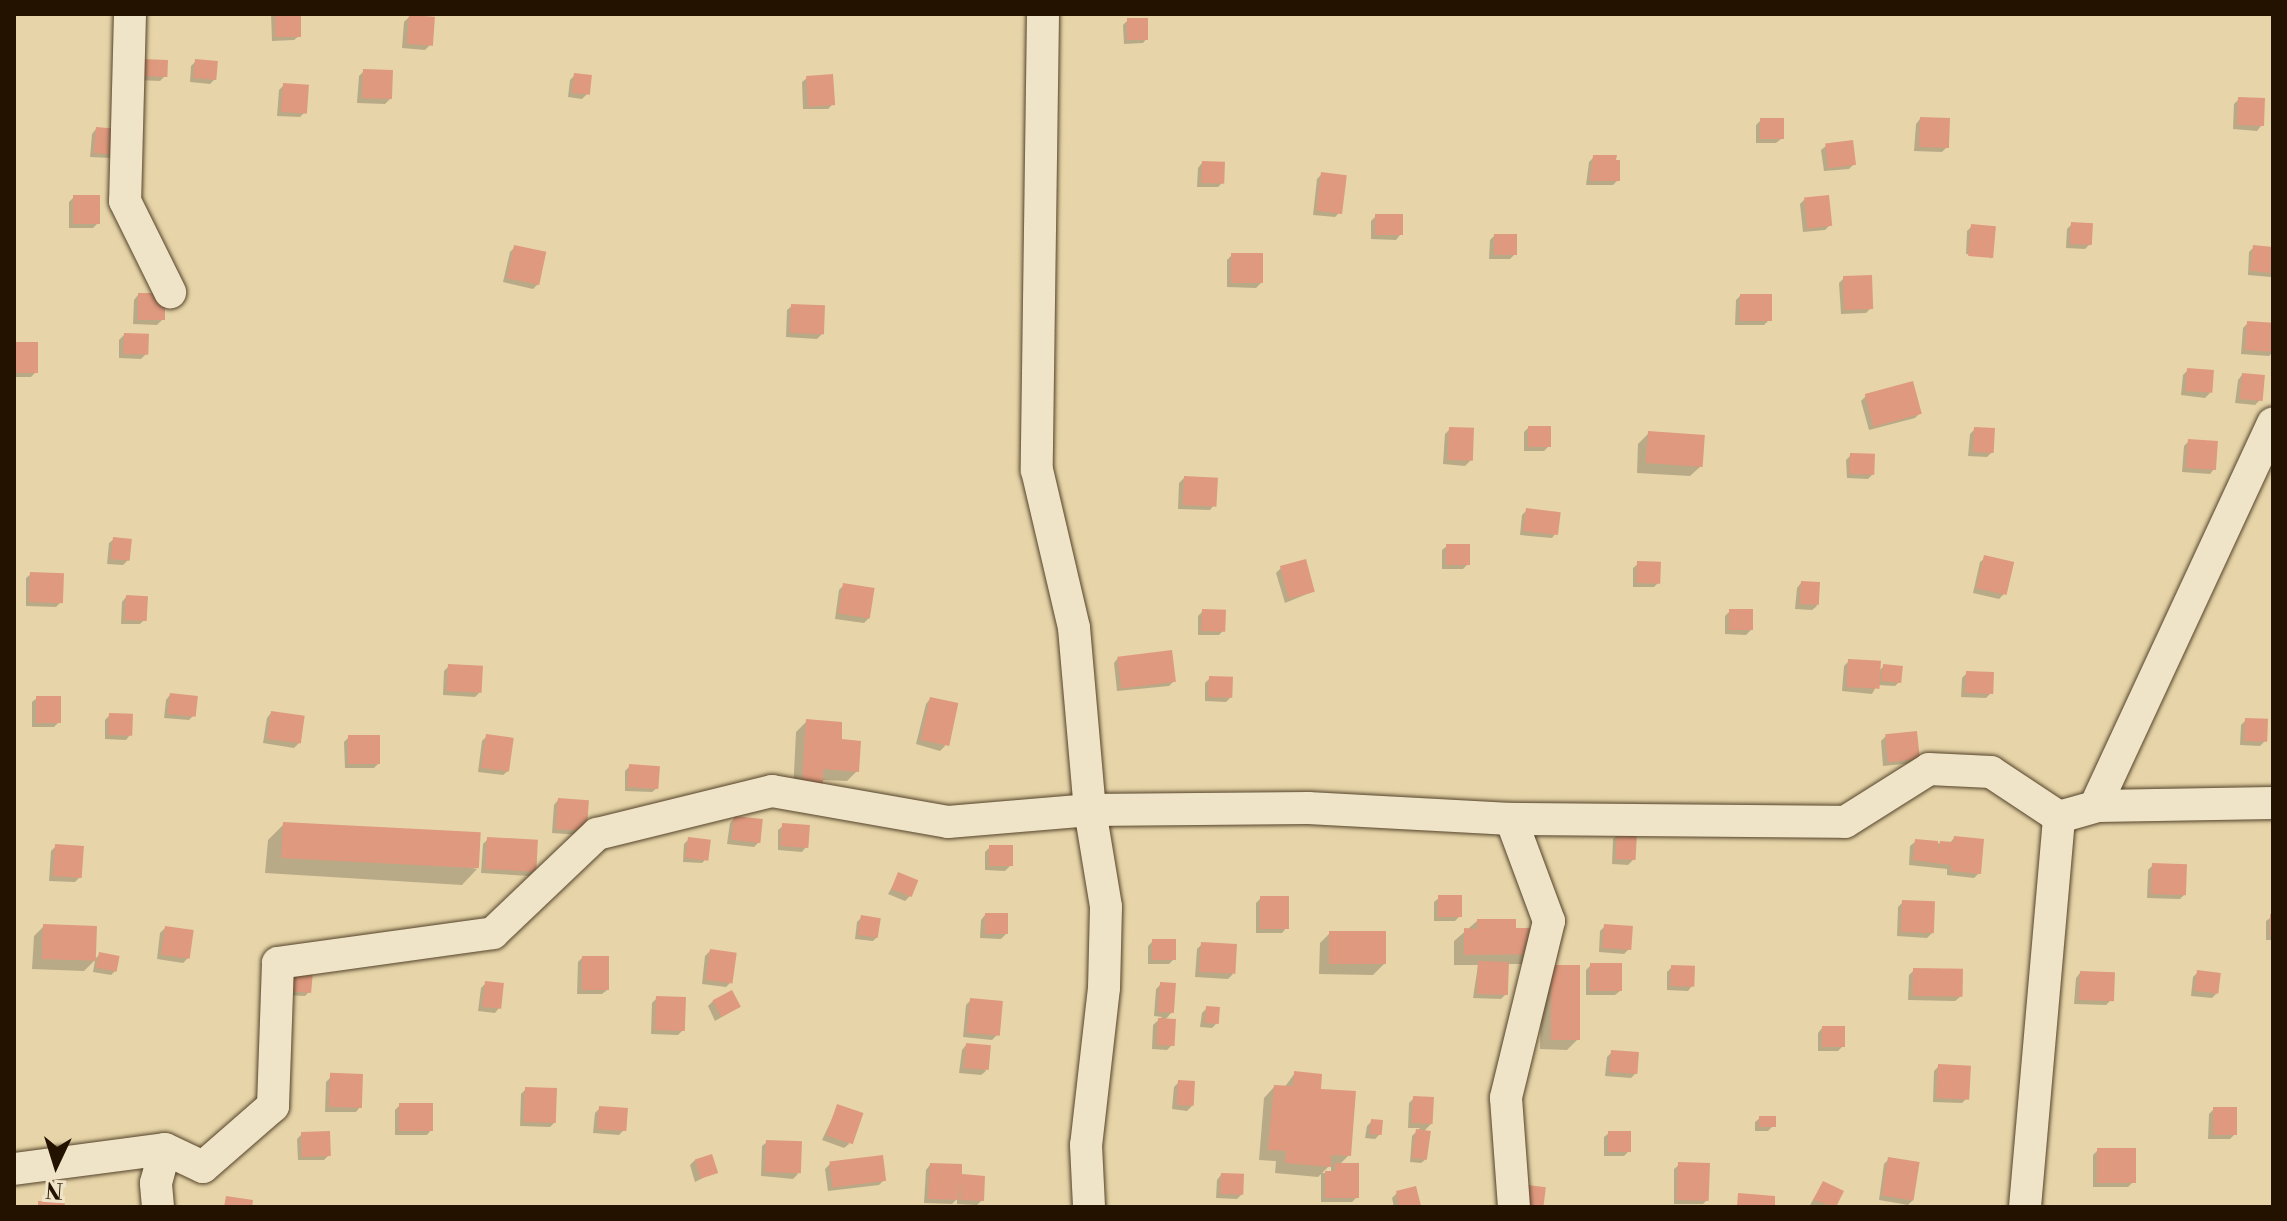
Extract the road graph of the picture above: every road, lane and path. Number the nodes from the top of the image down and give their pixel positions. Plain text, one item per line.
1 (130, 14) edge
2 (1043, 14) edge
3 (170, 292) dead end
4 (2273, 423) edge
5 (2099, 798) dead end
6 (2271, 804) edge
7 (1090, 810) junction
8 (2059, 817) junction
9 (1511, 819) junction
10 (165, 1149) junction
11 (14, 1169) edge
12 (158, 1207) edge
13 (1089, 1207) edge
14 (1514, 1207) edge
15 (2025, 1207) edge

1 - 3 street
2 - 7 street
4 - 5 street
6 - 8 street
7 - 9 street
7 - 10 street
7 - 13 street
8 - 9 street
8 - 15 street
9 - 14 street
10 - 11 street
10 - 12 street

